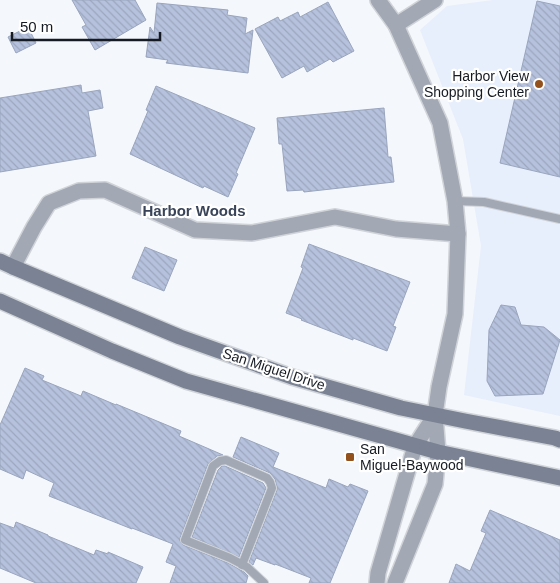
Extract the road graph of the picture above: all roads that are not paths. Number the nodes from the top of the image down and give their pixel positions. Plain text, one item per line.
1 (378, 0) edge
2 (435, 0) edge
3 (396, 25) junction
4 (455, 201) junction
5 (560, 219) edge
6 (458, 234) junction
7 (6, 264) edge
8 (0, 302) edge
9 (435, 415) junction
10 (560, 440) edge
11 (415, 446) junction
12 (438, 452) junction
13 (560, 478) edge
14 (242, 564) junction
15 (264, 583) edge
16 (377, 583) edge
17 (395, 583) edge

1 - 3 street
2 - 3 street
3 - 4 street
4 - 5 lane
4 - 6 street
6 - 7 street
6 - 9 street
7 - 9 main road, San Miguel Drive
8 - 11 main road
9 - 10 main road, San Miguel Drive
9 - 11 street
9 - 12 street
11 - 12 main road
11 - 16 street
12 - 13 main road
12 - 17 street
14 - 14 lane
14 - 15 lane

